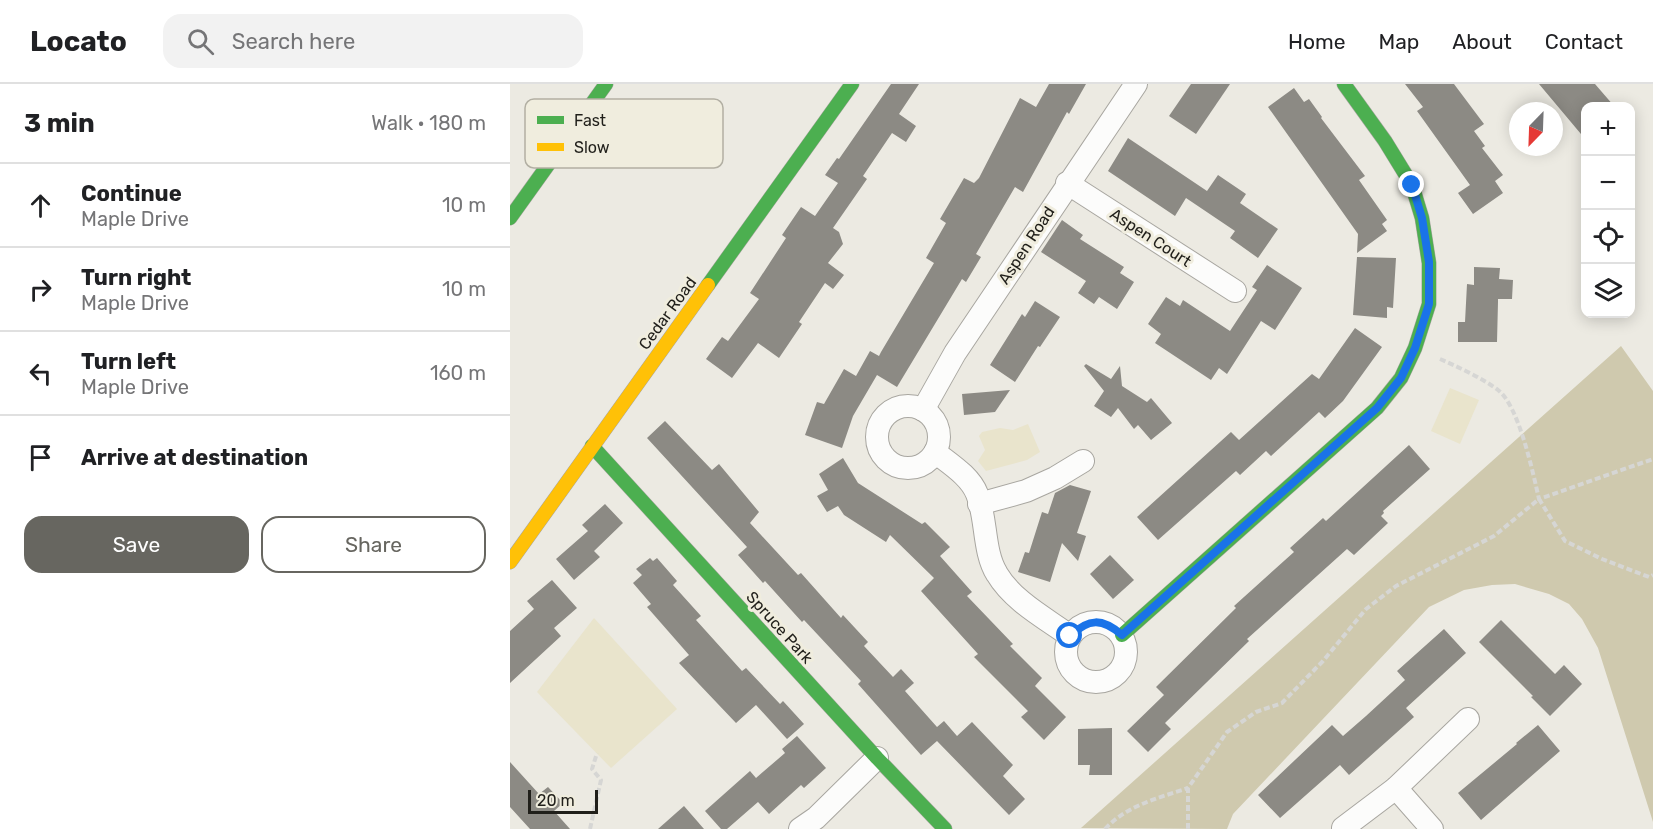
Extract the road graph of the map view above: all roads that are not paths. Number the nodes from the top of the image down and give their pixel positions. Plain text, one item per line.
1 (606, 84) edge
2 (852, 84) edge
3 (1136, 84) edge
4 (1344, 84) edge
5 (595, 99) edge
6 (546, 168) edge
7 (1067, 183) junction
8 (510, 218) edge
9 (1235, 291) dead end
10 (923, 410) junction
11 (592, 446) junction
12 (935, 452) junction
13 (1083, 461) dead end
14 (979, 504) junction
15 (510, 562) edge
16 (1122, 635) junction
17 (1070, 636) junction
18 (1468, 719) dead end
19 (877, 758) junction
20 (1396, 788) junction
21 (1343, 828) edge
22 (800, 829) edge
23 (945, 829) edge
24 (1432, 829) edge

1 - 5 main road
2 - 11 main road, Cedar Road
3 - 7 street, Aspen Road
4 - 16 main road
6 - 8 main road
7 - 9 street, Aspen Court
7 - 10 street, Aspen Road
10 - 12 street
10 - 12 street
11 - 15 main road, Cedar Road
11 - 19 main road, Spruce Park
12 - 14 street
13 - 14 street
14 - 17 street
16 - 17 street
16 - 17 street
18 - 20 street
19 - 22 street
19 - 23 main road, Spruce Park
20 - 21 street
20 - 24 street

